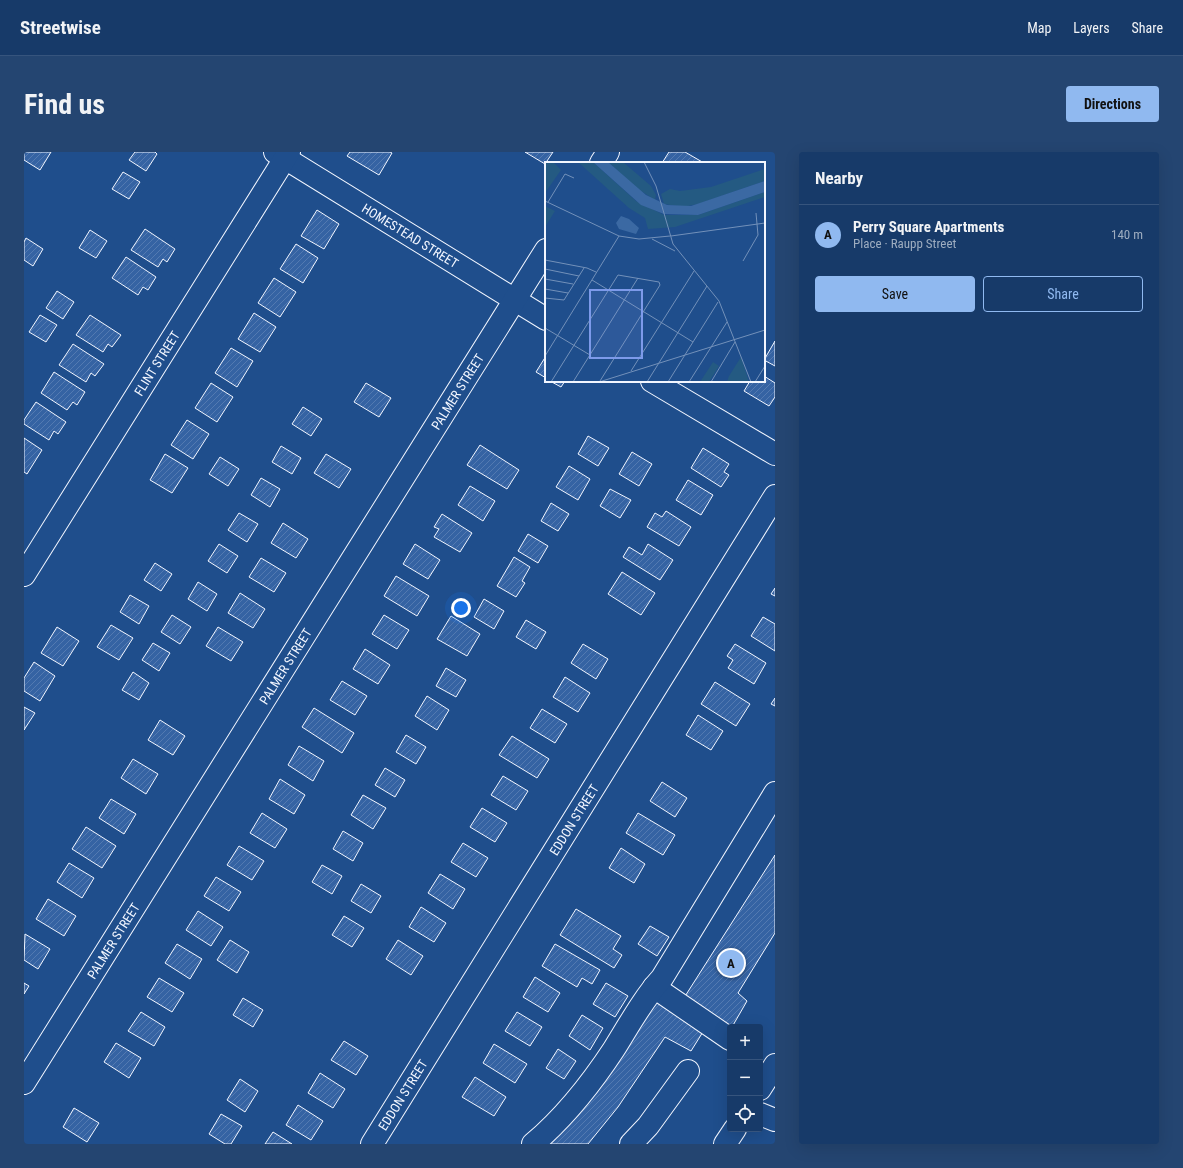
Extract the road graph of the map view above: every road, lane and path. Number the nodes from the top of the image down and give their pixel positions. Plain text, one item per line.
1 (608, 152) edge
2 (283, 154) edge
3 (602, 162) edge
4 (545, 252) edge
5 (514, 300) junction
6 (545, 318) edge
7 (654, 382) edge
8 (775, 454) edge
9 (775, 496) edge
10 (24, 575) edge
11 (775, 793) edge
12 (654, 987) junction
13 (727, 1037) edge
14 (770, 1063) edge
15 (688, 1071) dead end
16 (763, 1081) edge
17 (24, 1083) edge
18 (763, 1115) edge
19 (775, 1120) edge
20 (733, 1132) edge
21 (372, 1144) edge
22 (533, 1144) edge
23 (630, 1144) edge
24 (725, 1144) edge

1 - 3 street
2 - 5 street, HOMESTEAD STREET
2 - 10 street, FLINT STREET
4 - 5 street, PALMER STREET
5 - 6 street, HOMESTEAD STREET
5 - 17 street, PALMER STREET
7 - 8 street
9 - 21 street, EDDON STREET
11 - 12 street
12 - 13 street
12 - 22 street
14 - 16 street
15 - 23 street
18 - 19 street
20 - 24 street

